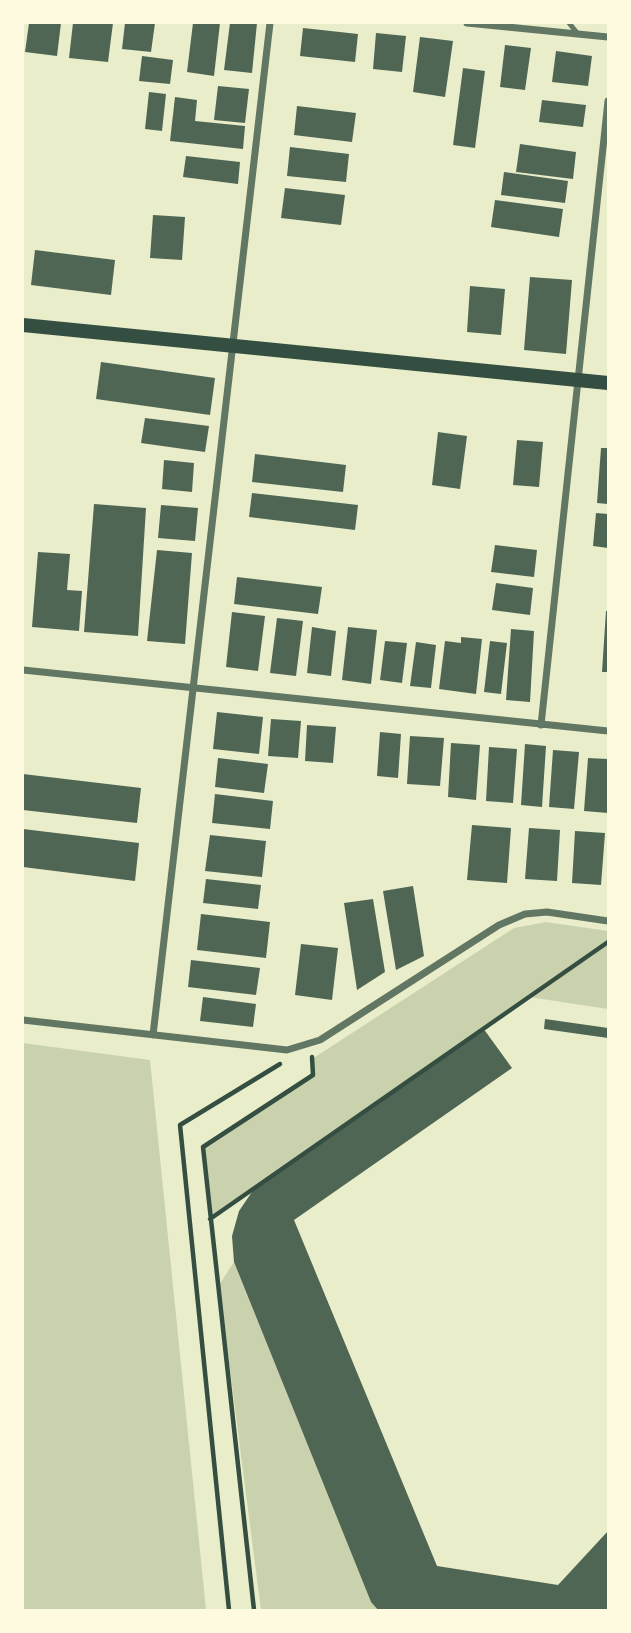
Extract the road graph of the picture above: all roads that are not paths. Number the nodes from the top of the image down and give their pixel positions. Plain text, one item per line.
1 (270, 23) edge
2 (467, 23) edge
3 (569, 23) edge
4 (578, 34) junction
5 (608, 37) edge
6 (608, 101) edge
7 (23, 326) edge
8 (232, 348) junction
9 (579, 380) junction
10 (608, 383) edge
11 (23, 670) edge
12 (193, 689) junction
13 (541, 725) junction
14 (608, 731) edge
15 (608, 921) edge
16 (23, 1020) edge
17 (153, 1035) junction

1 - 8 street
2 - 4 street
3 - 4 lane
4 - 5 street
6 - 9 street
7 - 8 main road
8 - 9 main road
8 - 12 street
9 - 10 main road
9 - 13 street
11 - 12 street
12 - 13 street
12 - 17 street
13 - 14 street
15 - 17 street
16 - 17 street

